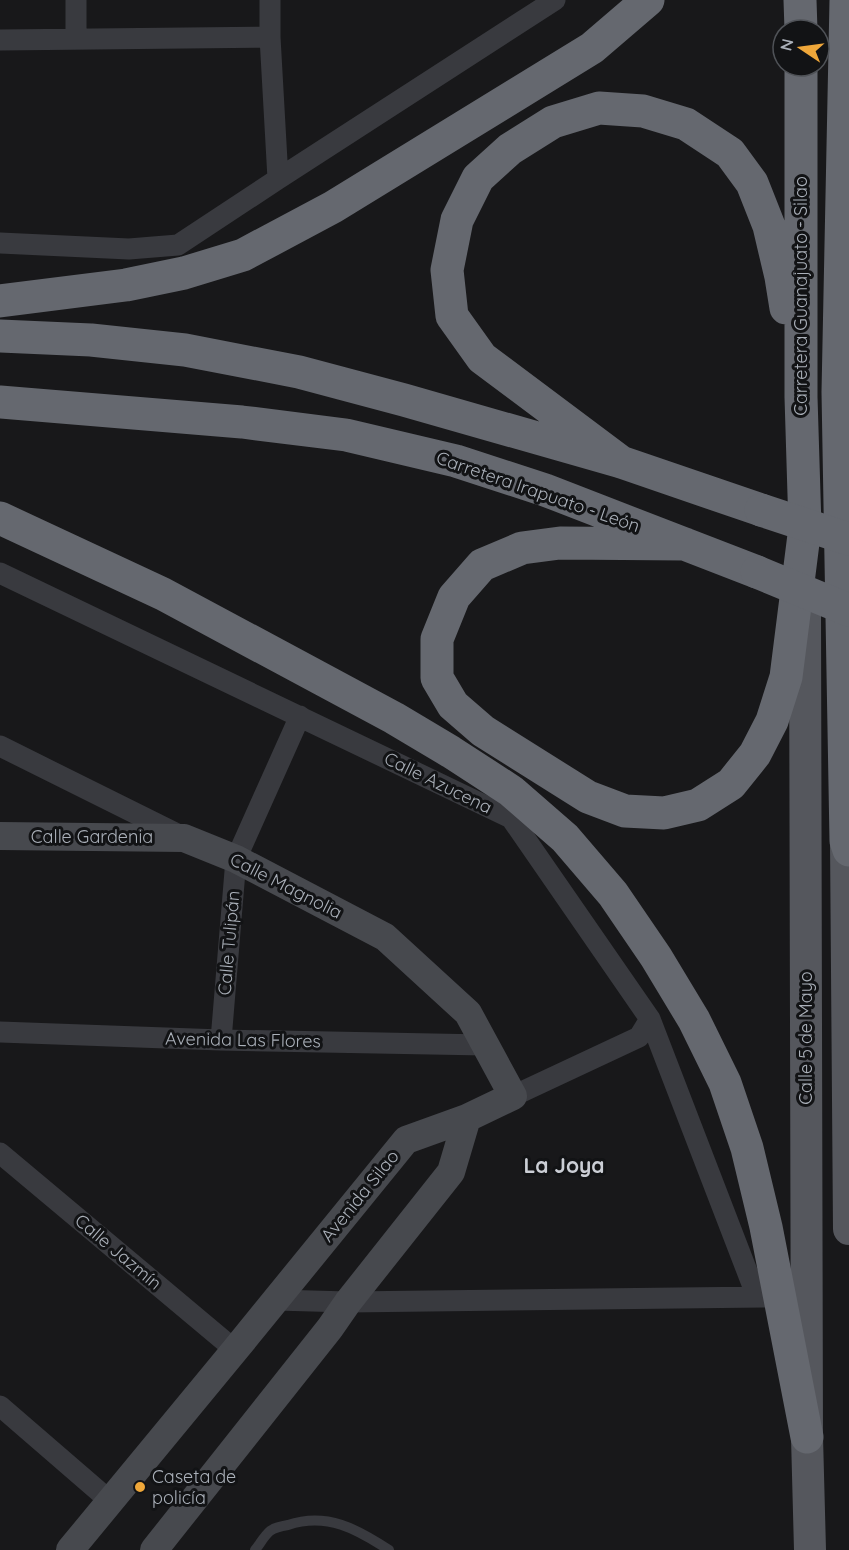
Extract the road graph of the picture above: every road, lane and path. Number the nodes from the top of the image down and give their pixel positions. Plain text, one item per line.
1 (76, 0) edge
2 (270, 0) edge
3 (555, 0) edge
4 (648, 0) edge
5 (801, 0) edge
6 (846, 0) edge
7 (801, 18) edge
8 (270, 36) junction
9 (76, 39) junction
10 (0, 40) edge
11 (801, 78) edge
12 (278, 179) junction
13 (0, 243) edge
14 (0, 301) edge
15 (0, 336) edge
16 (849, 341) edge
17 (838, 392) junction
18 (801, 397) junction
19 (0, 402) edge
20 (621, 462) junction
21 (0, 518) edge
22 (805, 526) junction
23 (849, 539) edge
24 (685, 544) junction
25 (0, 573) edge
26 (849, 610) edge
27 (300, 716) junction
28 (0, 746) edge
29 (0, 837) edge
30 (184, 838) junction
31 (847, 845) edge
32 (236, 859) junction
33 (650, 1019) junction
34 (0, 1032) edge
35 (221, 1040) junction
36 (486, 1045) junction
37 (513, 1096) junction
38 (467, 1118) junction
39 (0, 1153) edge
40 (849, 1229) edge
41 (768, 1297) junction
42 (276, 1300) junction
43 (348, 1302) junction
44 (236, 1350) junction
45 (0, 1406) edge
46 (807, 1437) junction
47 (110, 1501) junction
48 (70, 1550) edge
49 (154, 1550) edge
50 (255, 1550) edge
51 (389, 1550) edge
52 (810, 1550) edge

1 - 9 street
2 - 8 street
3 - 12 street
4 - 14 highway
5 - 7 highway
6 - 17 highway, Carretera Guanajuato - Silao
8 - 9 street
8 - 12 street
9 - 10 street
11 - 18 highway, Carretera Guanajuato - Silao
12 - 13 street
15 - 20 highway
16 - 17 highway
17 - 31 highway, Carretera Guanajuato - Silao
18 - 20 highway
18 - 22 highway, Carretera Guanajuato - Silao
19 - 24 highway, Carretera Irapuato - León
20 - 23 highway, bridge
21 - 41 highway
22 - 24 highway, Carretera Guanajuato - Silao
22 - 46 main road, Calle 5 de Mayo
24 - 26 highway, Carretera Irapuato - León, bridge
25 - 27 street, Calle Azucena
27 - 32 street, Calle Tulipán
27 - 33 street, Calle Azucena
28 - 30 street, Calle Magnolia
29 - 30 street, Calle Gardenia
30 - 32 street, Calle Magnolia
31 - 40 main road
32 - 35 street, Calle Tulipán
32 - 36 street, Calle Magnolia
33 - 37 street
33 - 41 street, Calle Azucena
34 - 35 street, Avenida Las Flores
35 - 36 street, Avenida Las Flores
36 - 37 street, Calle Magnolia
37 - 38 street, Avenida Silao
38 - 42 street, Avenida Silao
38 - 43 street
39 - 44 street, Calle Jazmín
41 - 43 street
41 - 46 highway
42 - 43 street
42 - 44 street, Avenida Silao
43 - 49 street
44 - 47 street, Avenida Silao
45 - 47 street
46 - 52 main road, Calle 5 de Mayo
47 - 48 street, Avenida Silao
50 - 51 lane

